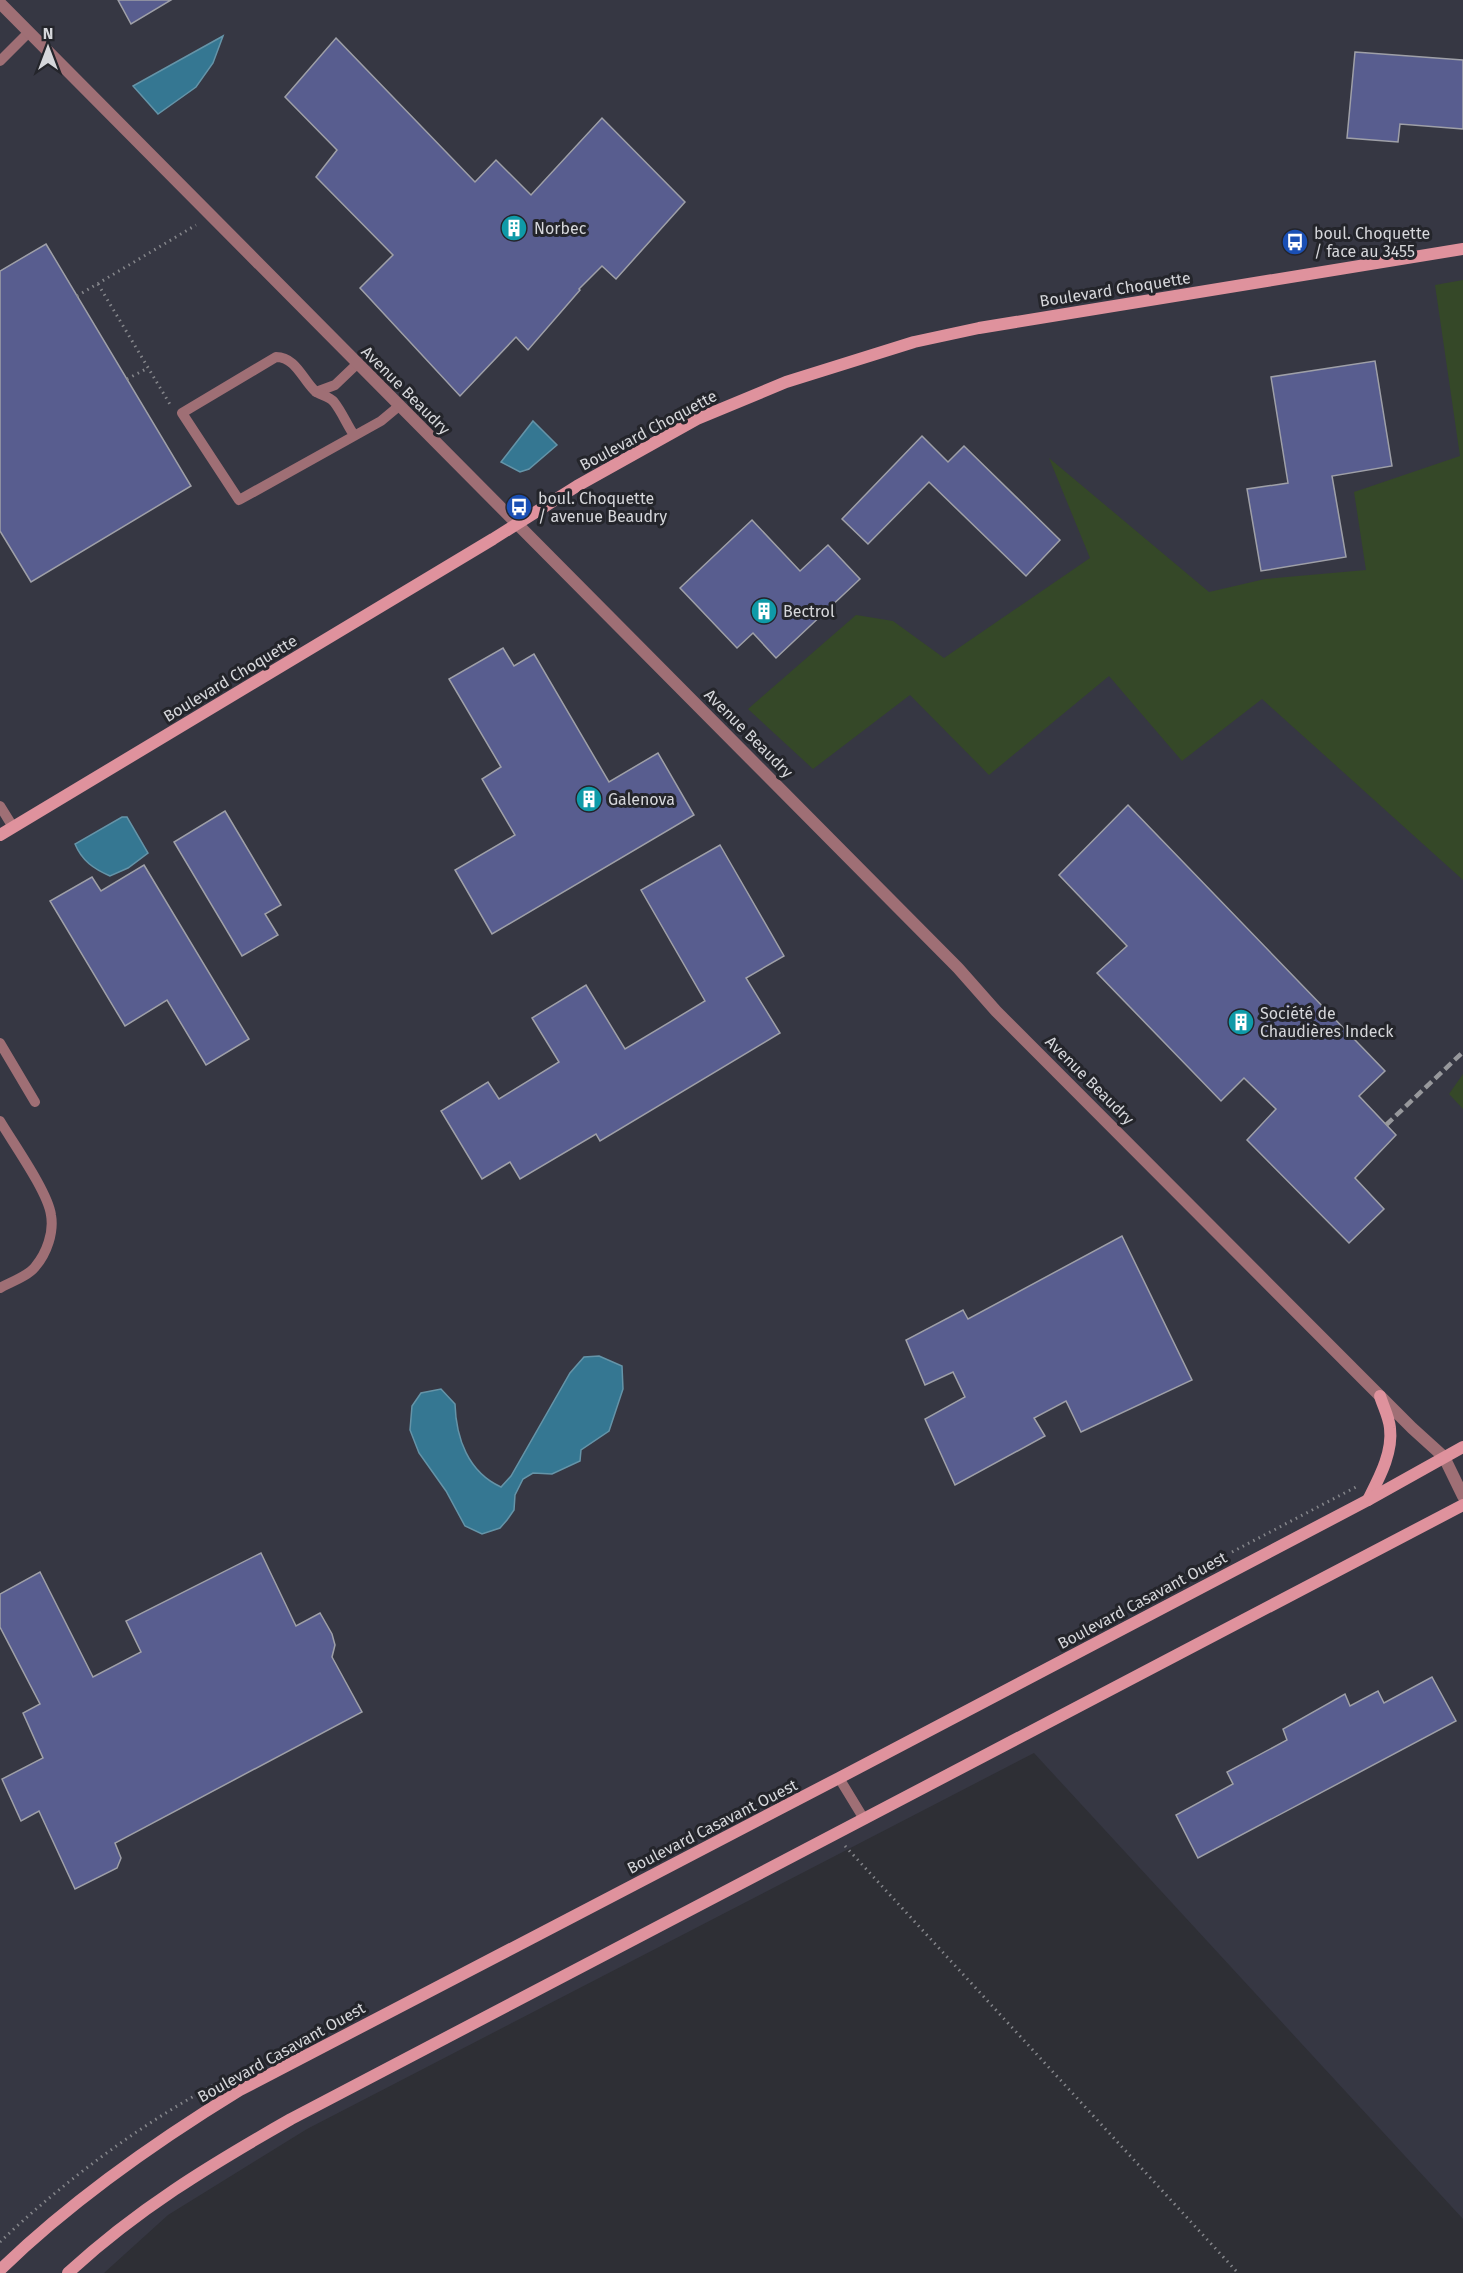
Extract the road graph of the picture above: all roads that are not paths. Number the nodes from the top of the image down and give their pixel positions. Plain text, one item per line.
1 (0, 3) edge
2 (28, 32) junction
3 (0, 61) edge
4 (1463, 249) edge
5 (357, 364) junction
6 (316, 393) junction
7 (399, 406) junction
8 (354, 435) junction
9 (517, 524) junction
10 (0, 806) edge
11 (13, 827) junction
12 (0, 835) edge
13 (0, 1043) edge
14 (35, 1102) dead end
15 (0, 1121) edge
16 (0, 1288) edge
17 (1380, 1396) junction
18 (1463, 1447) edge
19 (1444, 1457) junction
20 (1463, 1496) edge
21 (1368, 1500) junction
22 (1463, 1506) edge
23 (839, 1778) junction
24 (864, 1819) junction
25 (0, 2270) edge
26 (68, 2273) edge

1 - 2 street, Avenue Beaudry
2 - 3 lane
2 - 5 street, Avenue Beaudry
4 - 9 main road, Boulevard Choquette
5 - 6 lane
5 - 7 street, Avenue Beaudry
6 - 8 lane
6 - 8 lane
7 - 8 lane
7 - 9 street, Avenue Beaudry
9 - 11 main road, Boulevard Choquette
9 - 17 street, Avenue Beaudry
10 - 11 lane
11 - 12 main road, Boulevard Choquette
13 - 14 lane
15 - 16 lane
17 - 19 street, Avenue Beaudry
17 - 21 main road
18 - 19 main road, Boulevard Casavant Ouest
19 - 20 street, Avenue Beaudry
19 - 21 main road, Boulevard Casavant Ouest
21 - 23 main road, Boulevard Casavant Ouest
22 - 24 main road
23 - 24 lane
23 - 25 main road, Boulevard Casavant Ouest
24 - 26 main road

